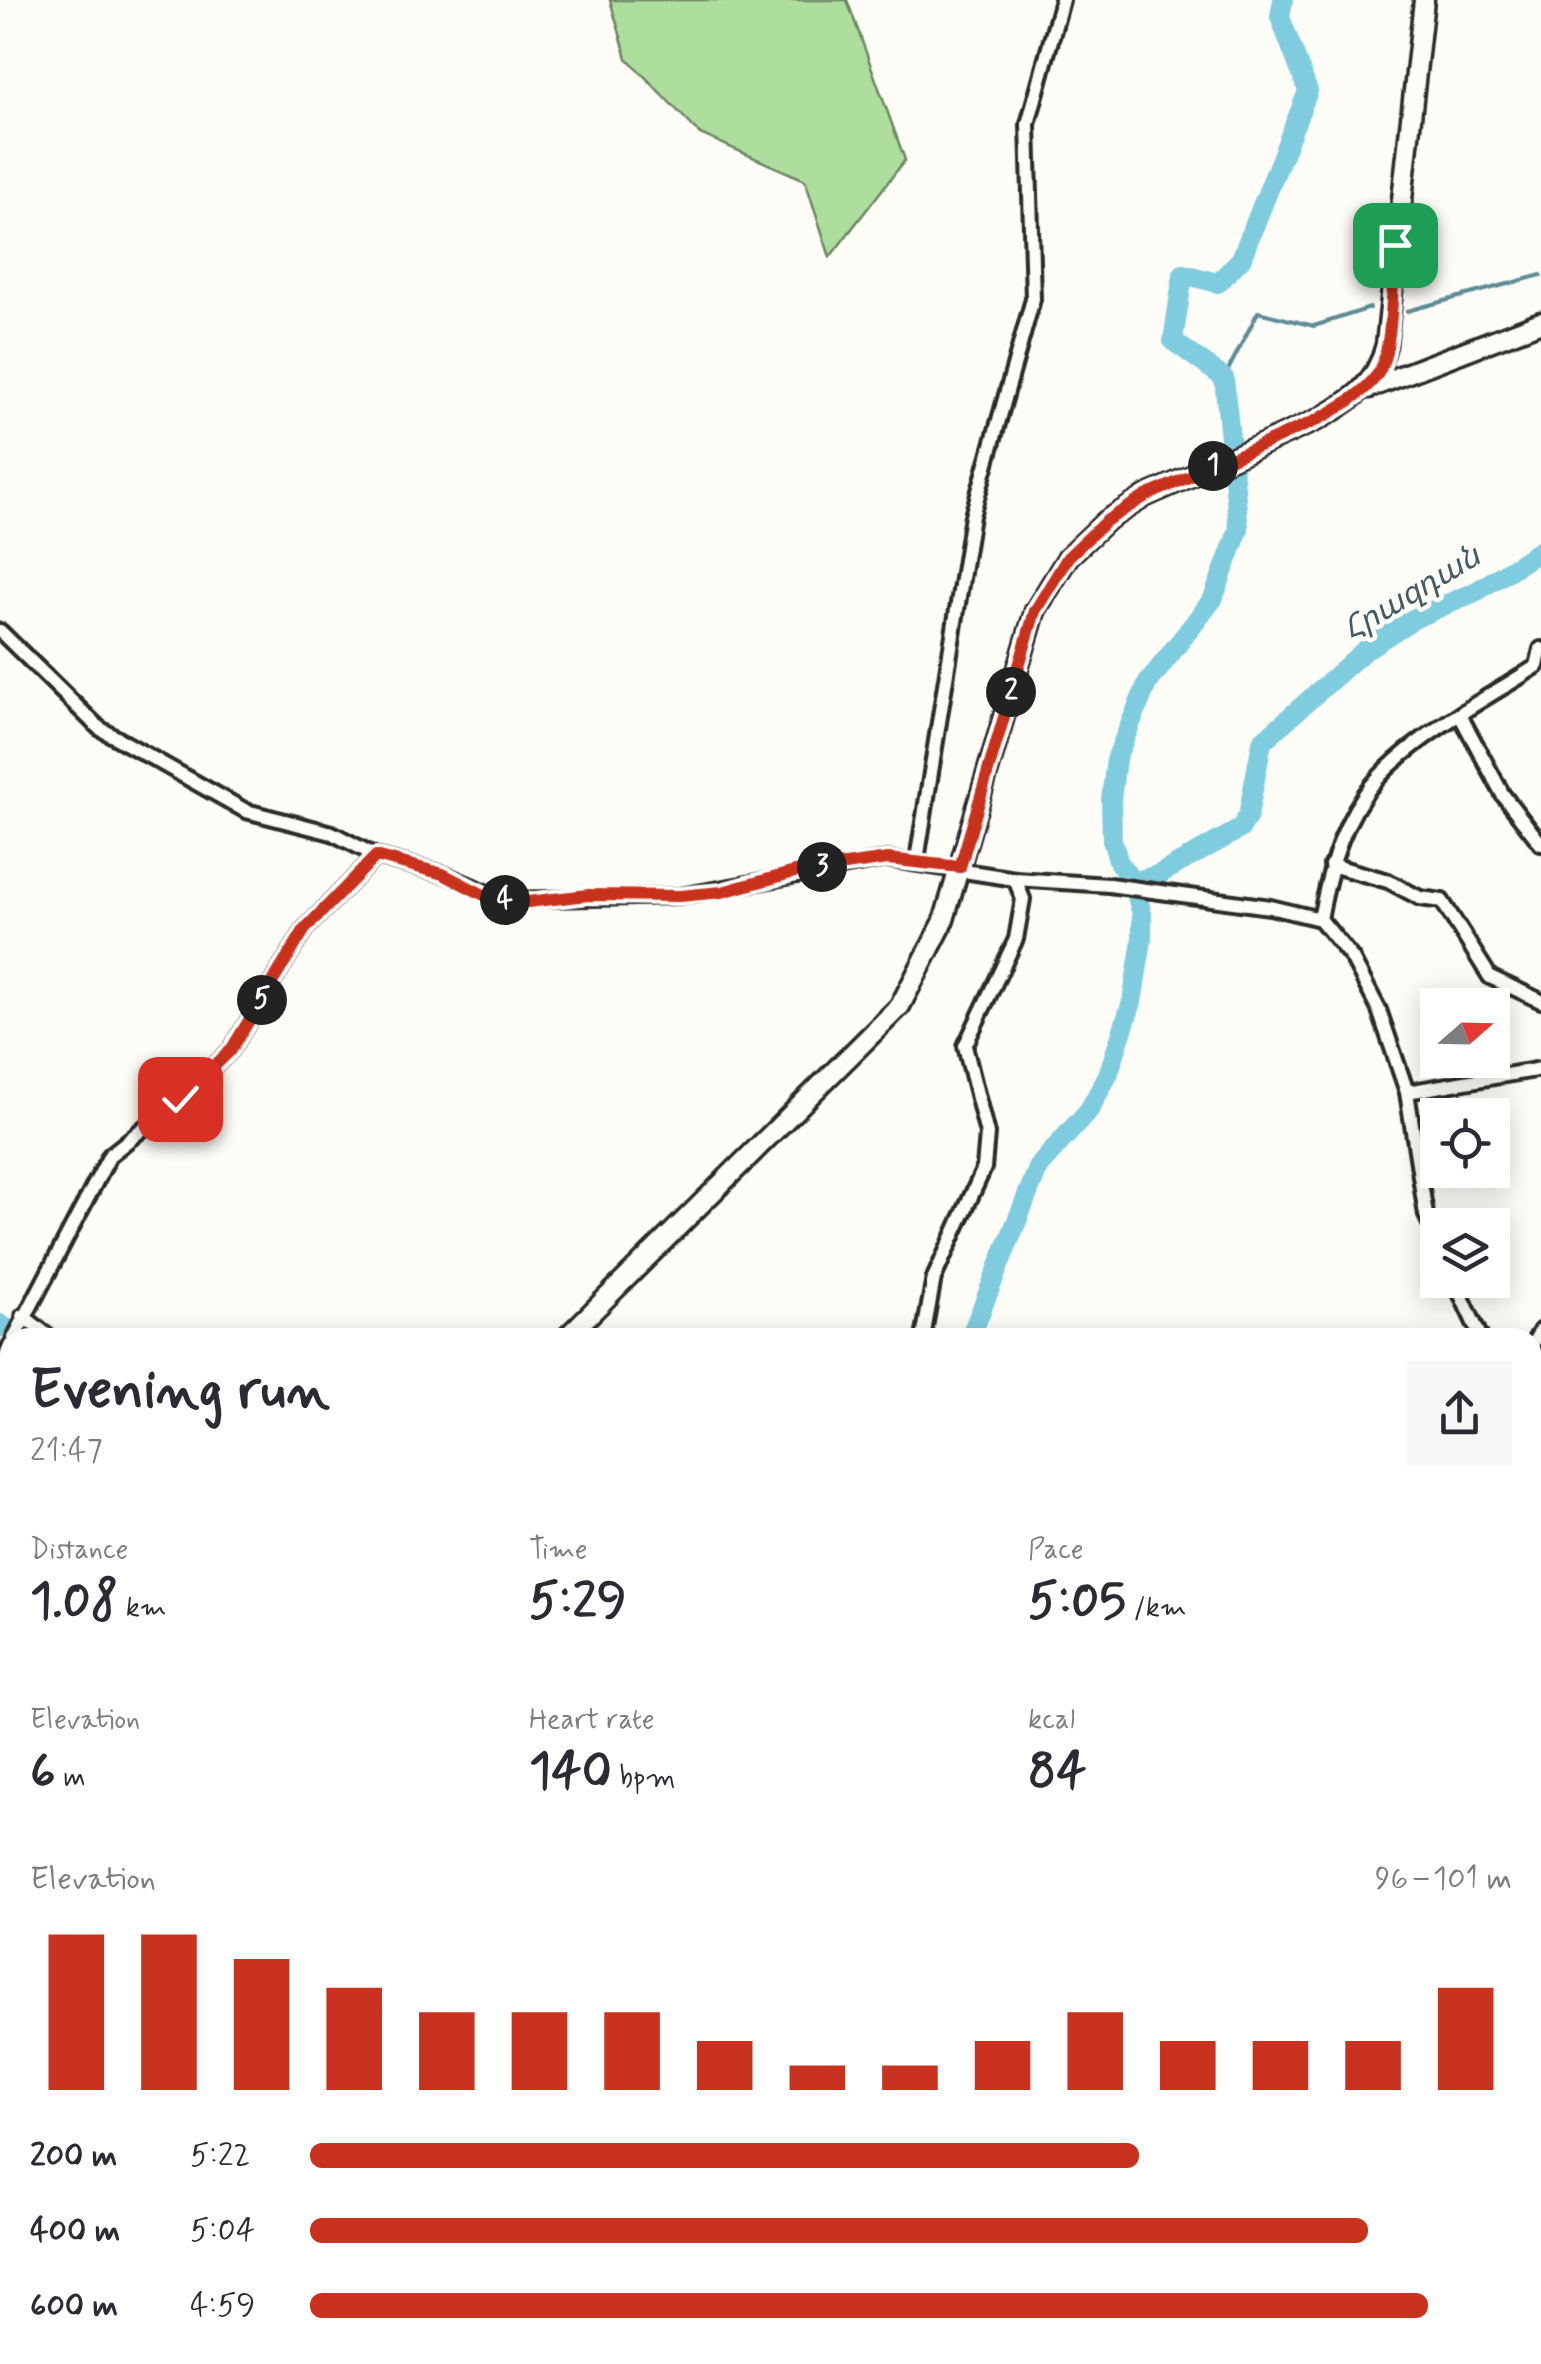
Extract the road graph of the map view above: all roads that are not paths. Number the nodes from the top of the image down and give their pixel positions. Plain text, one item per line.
1 (1062, 0) edge
2 (1424, 0) edge
3 (1541, 322) edge
4 (1358, 392) junction
5 (0, 631) edge
6 (1541, 648) edge
7 (1539, 666) edge
8 (1461, 716) junction
9 (1541, 844) edge
10 (376, 856) junction
11 (916, 860) junction
12 (1331, 865) junction
13 (960, 867) junction
14 (1016, 879) junction
15 (1320, 919) junction
16 (1541, 1001) edge
17 (1541, 1069) edge
18 (1407, 1092) junction
19 (1425, 1208) edge
20 (1462, 1298) edge
21 (22, 1316) junction
22 (18, 1328) edge
23 (37, 1328) edge
24 (576, 1328) edge
25 (926, 1328) edge
26 (1476, 1328) edge

1 - 11 street
2 - 4 main road
3 - 4 main road
4 - 13 main road
5 - 10 street
6 - 7 street
7 - 8 street
8 - 9 street
8 - 12 street
10 - 11 street
10 - 21 street
11 - 13 street
12 - 15 street
12 - 16 street
13 - 14 street
13 - 24 main road
14 - 15 street
14 - 25 street
15 - 18 street
17 - 18 street
18 - 19 street
20 - 26 street
21 - 22 street
21 - 23 street

